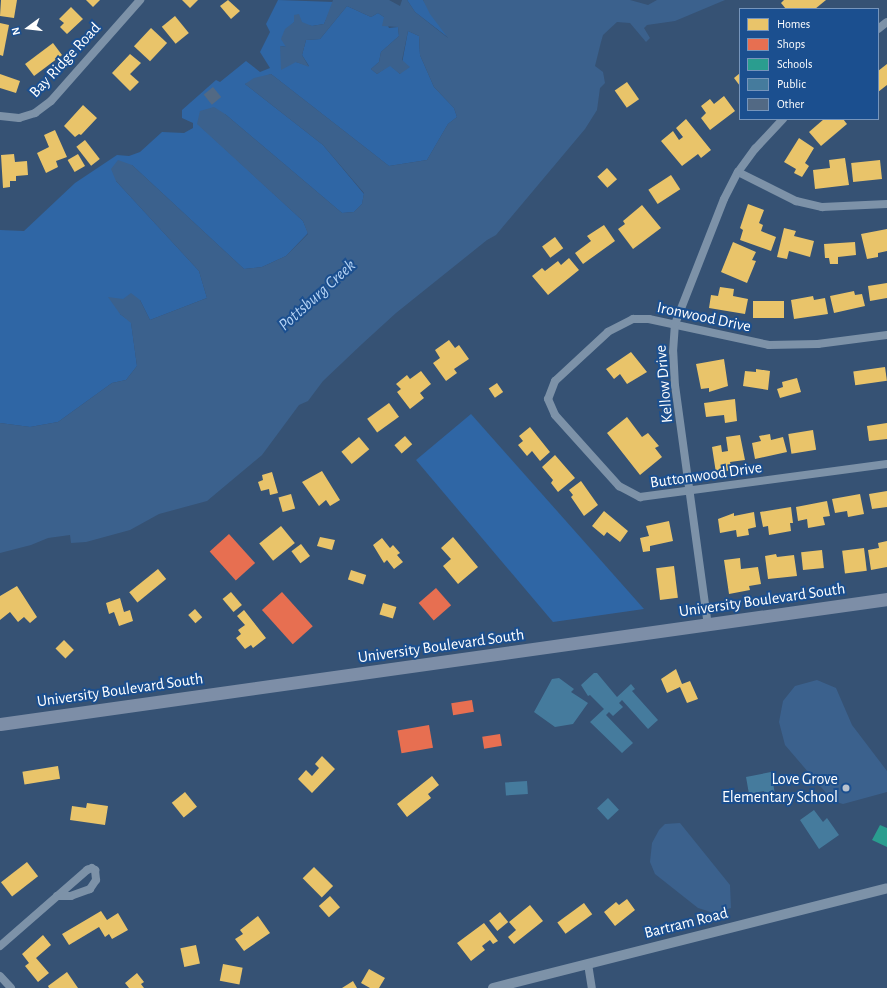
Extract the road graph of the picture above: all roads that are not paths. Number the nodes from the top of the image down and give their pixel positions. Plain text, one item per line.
1 (140, 0) edge
2 (887, 22) edge
3 (879, 28) edge
4 (0, 116) edge
5 (782, 120) edge
6 (738, 172) junction
7 (887, 204) edge
8 (675, 324) junction
9 (887, 335) edge
10 (548, 399) joint
11 (887, 464) edge
12 (690, 491) junction
13 (887, 600) edge
14 (708, 626) junction
15 (0, 724) edge
16 (887, 888) edge
17 (57, 896) junction
18 (0, 946) edge
19 (588, 964) junction
20 (0, 976) edge
21 (11, 988) edge
22 (493, 988) edge
23 (592, 988) edge

1 - 4 street, Bay Ridge Road
2 - 3 street
5 - 6 street, Kellow Drive
6 - 7 street
6 - 8 street, Kellow Drive
8 - 9 street, Ironwood Drive
8 - 10 street, Ironwood Drive
8 - 12 street, Kellow Drive
10 - 12 street, Buttonwood Drive
11 - 12 street, Buttonwood Drive
12 - 14 street, Kellow Drive
13 - 14 main road, University Boulevard South
14 - 15 main road, University Boulevard South
16 - 19 street, Bartram Road
17 - 17 street
17 - 18 street
19 - 22 street, Bartram Road
19 - 23 street
20 - 21 street

